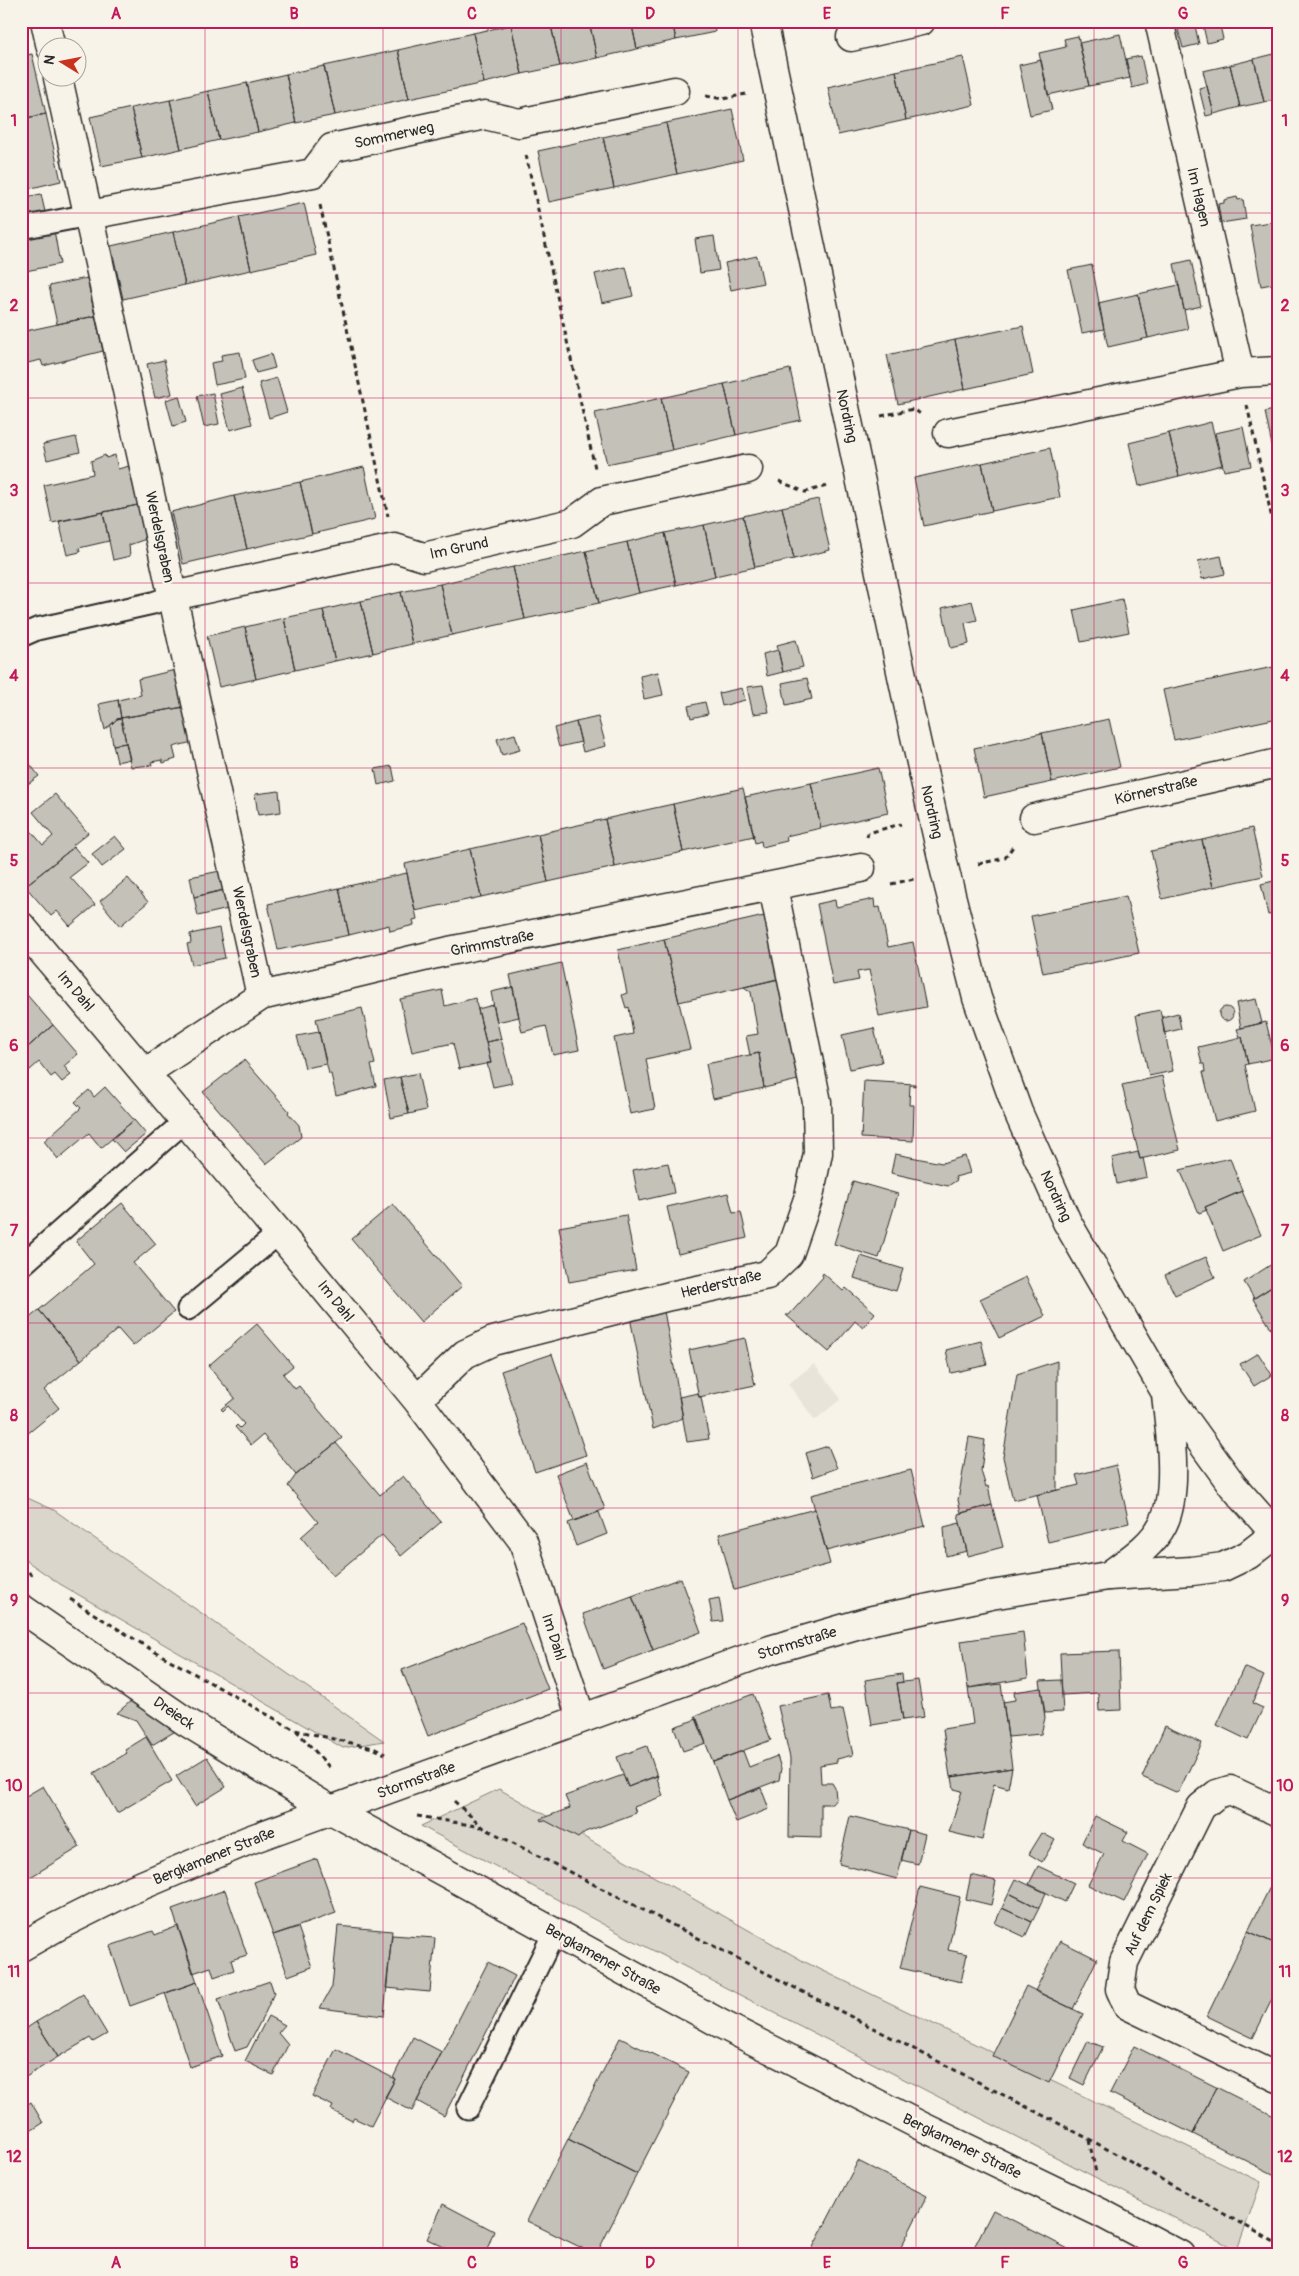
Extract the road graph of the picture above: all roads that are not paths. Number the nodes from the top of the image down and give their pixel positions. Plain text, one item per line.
1 (45, 21) edge
2 (763, 21) edge
3 (921, 21) edge
4 (1159, 21) edge
5 (851, 37) dead end
6 (49, 38) edge
7 (60, 88) edge
8 (675, 91) road end
9 (88, 215) junction
10 (21, 228) edge
11 (1278, 371) edge
12 (1240, 373) junction
13 (948, 433) road end
14 (748, 469) road end
15 (173, 596) junction
16 (21, 636) edge
17 (1278, 763) edge
18 (1034, 818) road end
19 (861, 868) dead end
20 (773, 887) junction
21 (21, 926) edge
22 (262, 996) junction
23 (145, 1074) junction
24 (185, 1121) junction
25 (280, 1233) junction
26 (21, 1266) edge
27 (188, 1309) dead end
28 (1166, 1394) junction
29 (417, 1400) junction
30 (1276, 1536) edge
31 (1108, 1576) junction
32 (21, 1608) edge
33 (580, 1718) junction
34 (331, 1810) junction
35 (1278, 1812) edge
36 (554, 1932) junction
37 (21, 1947) edge
38 (1278, 2078) edge
39 (468, 2108) dead end
40 (1180, 2255) edge

1 - 6 street
2 - 28 street, Nordring
3 - 5 street
4 - 12 street, Im Hagen
7 - 9 street, Werdelsgraben
8 - 9 street, Sommerweg
9 - 10 lane
9 - 15 street, Werdelsgraben
11 - 12 street
12 - 13 street
14 - 15 street, Im Grund
15 - 16 lane, Im Grund
15 - 22 street, Werdelsgraben
17 - 18 street, Körnerstraße
19 - 20 street, Grimmstraße
20 - 22 street, Grimmstraße
20 - 29 street, Herderstraße
21 - 23 street, Im Dahl
22 - 23 street, Grimmstraße
23 - 24 street, Im Dahl
24 - 25 street, Im Dahl
24 - 26 lane
25 - 27 lane
25 - 29 street, Im Dahl
28 - 30 street, Nordring
28 - 31 street
29 - 33 street, Im Dahl
30 - 31 street, Stormstraße
31 - 33 street, Stormstraße
32 - 34 street, Dreieck
33 - 34 street, Stormstraße
34 - 36 street, Bergkamener Straße
34 - 37 street, Bergkamener Straße
35 - 38 street, Auf dem Spiek
36 - 39 lane
36 - 40 street, Bergkamener Straße

